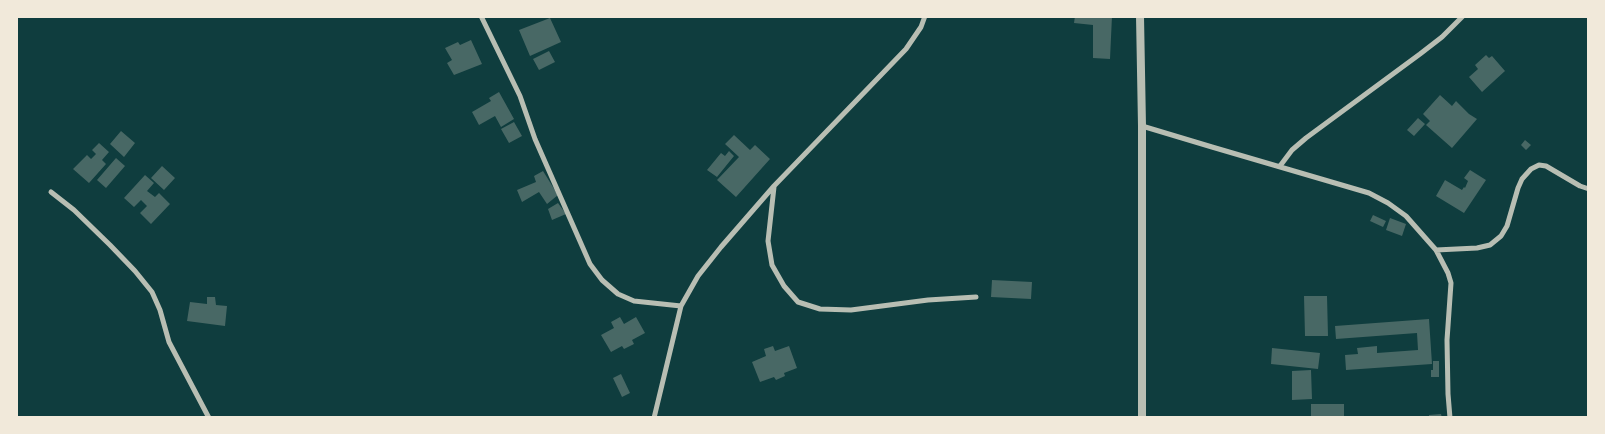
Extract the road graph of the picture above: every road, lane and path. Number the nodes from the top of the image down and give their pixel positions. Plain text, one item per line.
1 (481, 16) edge
2 (925, 16) edge
3 (1140, 16) edge
4 (1463, 16) edge
5 (1142, 126) junction
6 (1280, 166) junction
7 (774, 186) junction
8 (1589, 188) edge
9 (51, 192) dead end
10 (1436, 250) junction
11 (976, 297) dead end
12 (681, 306) junction
13 (209, 418) edge
14 (654, 418) edge
15 (1142, 418) edge
16 (1450, 418) edge

1 - 12 street
2 - 7 street
3 - 5 street
4 - 6 street
5 - 6 street
5 - 15 street
6 - 10 street
7 - 11 street
7 - 12 street
8 - 10 street
9 - 13 street
10 - 16 street
12 - 14 street

